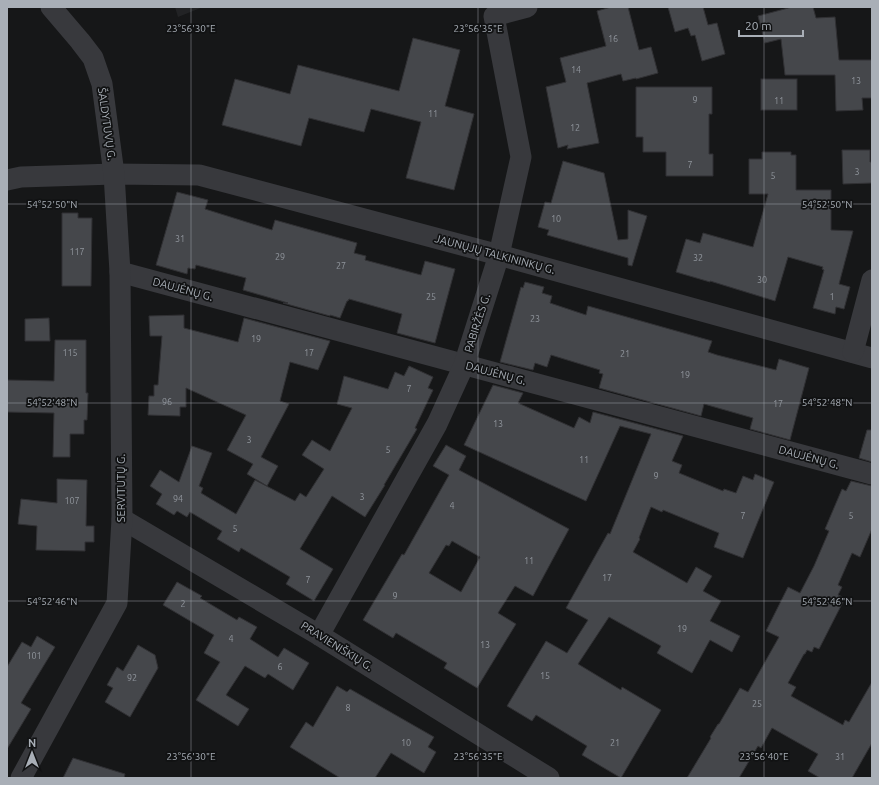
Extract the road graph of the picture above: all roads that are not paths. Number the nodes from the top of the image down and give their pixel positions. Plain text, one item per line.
1 (51, 7) edge
2 (527, 7) edge
3 (114, 174) junction
4 (7, 180) edge
5 (499, 255) junction
6 (120, 272) junction
7 (872, 280) edge
8 (862, 355) edge
9 (464, 365) junction
10 (872, 474) edge
11 (122, 519) junction
12 (319, 635) junction
13 (520, 771) edge
14 (21, 778) edge
15 (549, 778) edge

1 - 3 street, ŠALDYTUVŲ G.
2 - 5 street, PABIRŽĖS G.
3 - 4 street, ŠALDYTUVŲ G.
3 - 5 street, JAUNŲJŲ TALKININKŲ G.
3 - 6 street, SERVITUTŲ G.
5 - 8 street, JAUNŲJŲ TALKININKŲ G.
5 - 9 street, PABIRŽĖS G.
6 - 9 street, DAUJĖNŲ G.
6 - 11 street, SERVITUTŲ G.
7 - 8 street
9 - 10 street, DAUJĖNŲ G.
9 - 12 street, PABIRŽĖS G.
11 - 12 street, PRAVIENIŠKIŲ G.
11 - 14 street, SERVITUTŲ G.
12 - 13 street, PRAVIENIŠKIŲ G.
13 - 15 street, PRAVIENIŠKIŲ G.

